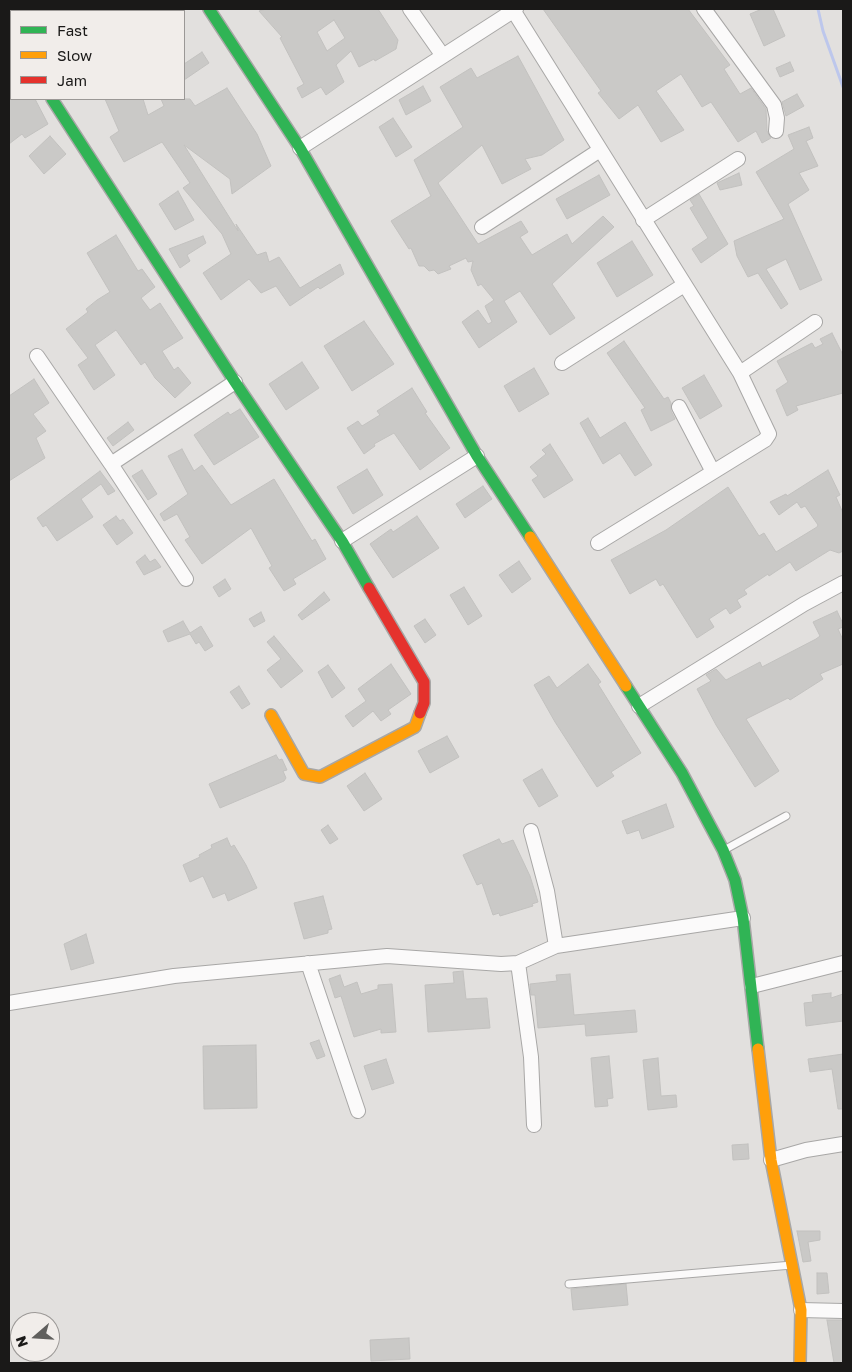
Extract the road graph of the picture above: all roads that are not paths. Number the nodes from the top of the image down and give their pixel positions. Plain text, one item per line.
1 (209, 9) edge
2 (410, 9) edge
3 (704, 9) edge
4 (515, 10) edge
5 (443, 56) junction
6 (10, 61) edge
7 (9, 65) edge
8 (53, 100) edge
9 (776, 131) dead end
10 (300, 148) junction
11 (600, 150) junction
12 (738, 159) dead end
13 (643, 220) junction
14 (482, 227) dead end
15 (684, 285) junction
16 (815, 322) dead end
17 (38, 356) dead end
18 (562, 363) dead end
19 (740, 373) junction
20 (234, 382) junction
21 (679, 407) dead end
22 (477, 456) junction
23 (111, 464) junction
24 (713, 472) junction
25 (342, 541) junction
26 (598, 543) dead end
27 (186, 579) dead end
28 (843, 583) edge
29 (639, 706) junction
30 (271, 715) dead end
31 (786, 816) dead end
32 (532, 831) dead end
33 (723, 850) junction
34 (743, 918) junction
35 (556, 946) junction
36 (308, 963) junction
37 (518, 963) junction
38 (843, 963) edge
39 (752, 986) junction
40 (9, 1003) edge
41 (358, 1111) dead end
42 (534, 1125) dead end
43 (843, 1144) edge
44 (772, 1160) junction
45 (792, 1265) junction
46 (569, 1284) dead end
47 (801, 1310) junction
48 (843, 1311) edge
49 (800, 1363) edge

1 - 10 street
2 - 5 street
3 - 9 street
4 - 5 street
4 - 11 street
5 - 10 street
6 - 7 street
8 - 20 street
10 - 22 street
11 - 13 street
11 - 14 street
12 - 13 street
13 - 15 street
15 - 18 street
15 - 19 street
16 - 19 street
17 - 23 street
19 - 24 street
20 - 23 street
20 - 25 street
21 - 24 street
22 - 25 street
22 - 29 street
23 - 27 street
24 - 26 street
25 - 30 street
28 - 29 street
29 - 33 street
31 - 33 lane
32 - 35 street
33 - 34 street
34 - 35 street
34 - 39 street
35 - 37 street
36 - 37 street
36 - 40 street
36 - 41 street
37 - 42 street
38 - 39 street
39 - 44 street
43 - 44 street
44 - 45 street
45 - 46 lane
45 - 47 street
47 - 48 street
47 - 49 street

